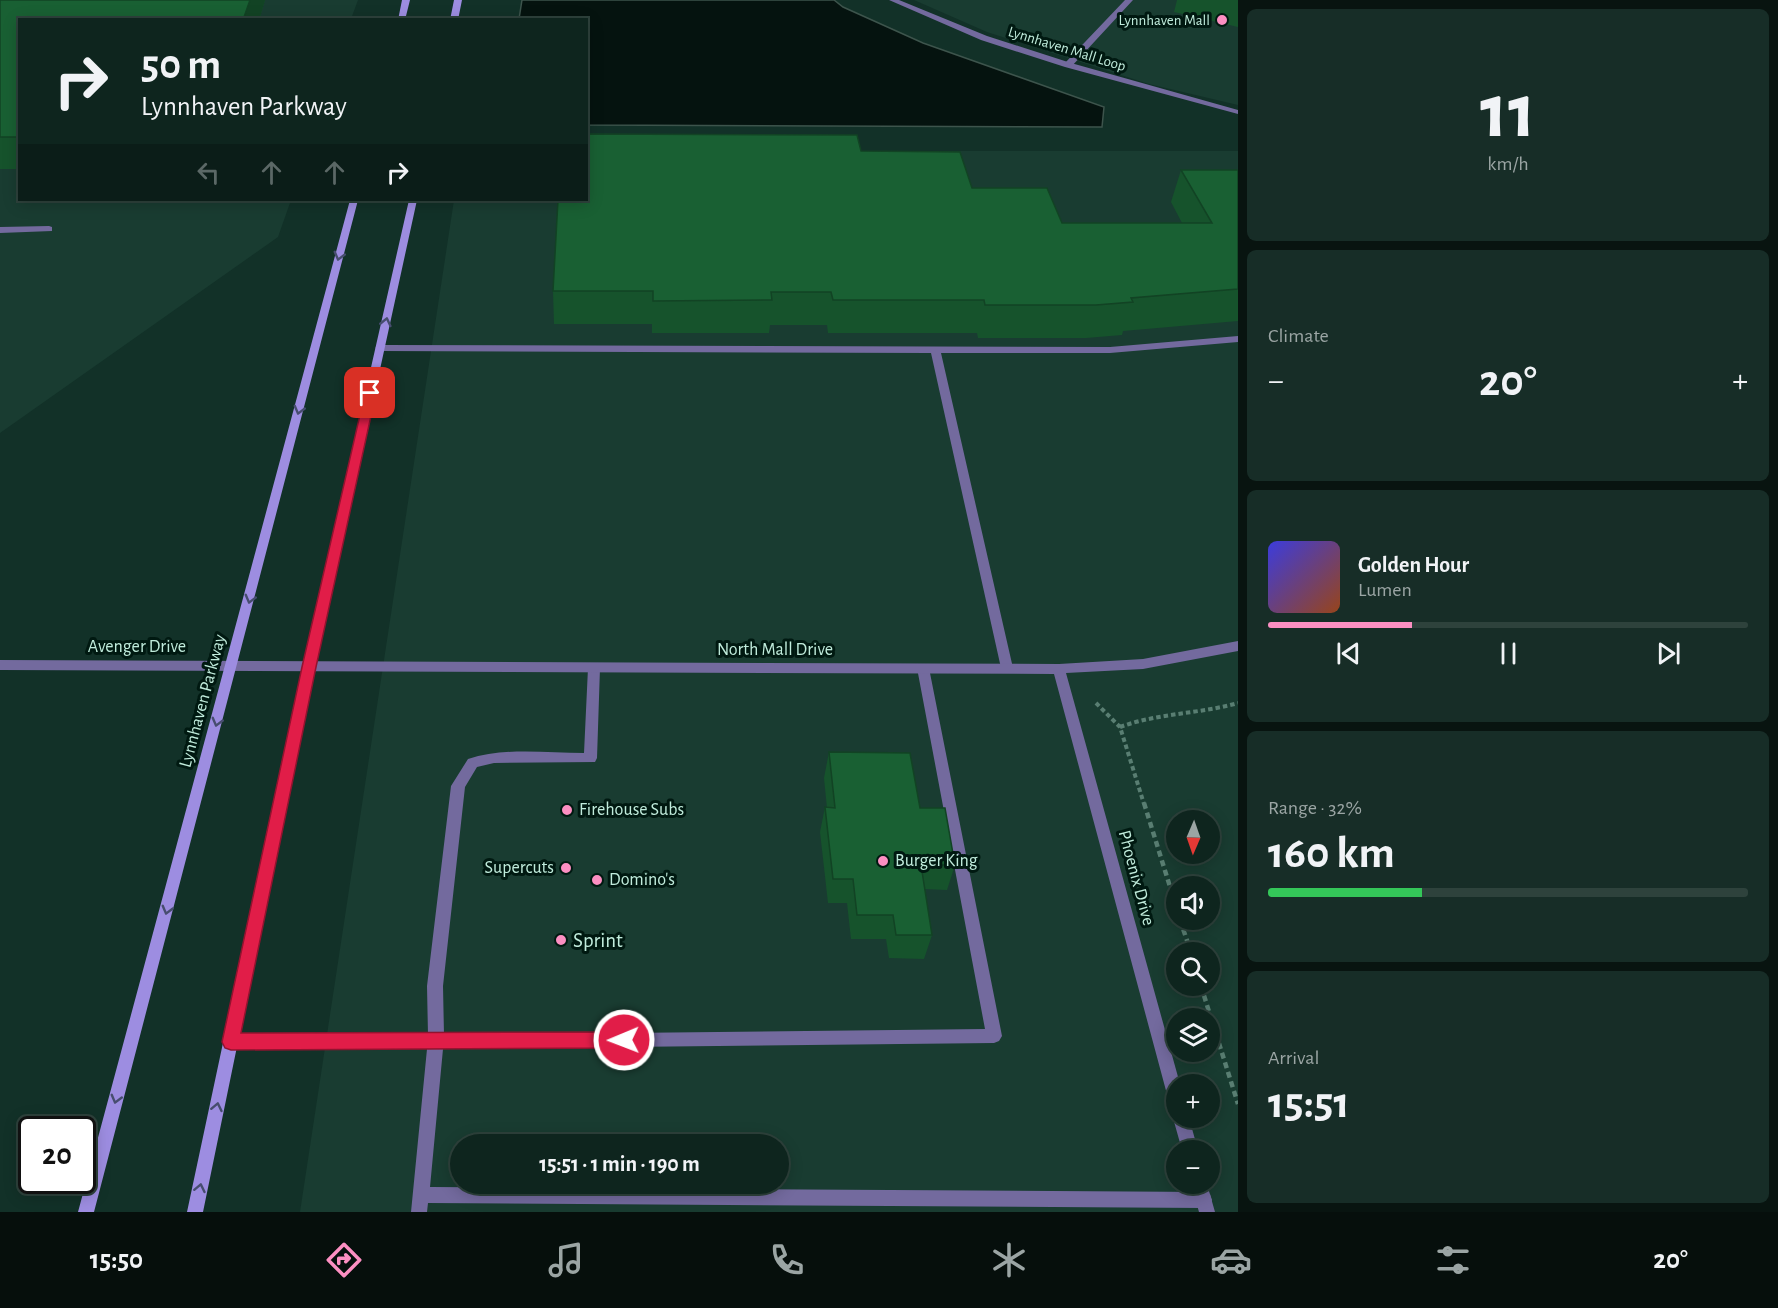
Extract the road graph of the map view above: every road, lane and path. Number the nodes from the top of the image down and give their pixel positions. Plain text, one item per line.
1 (406, 0) edge
2 (458, 0) edge
3 (893, 0) edge
4 (1129, 0) edge
5 (402, 18) edge
6 (454, 18) edge
7 (1068, 64) junction
8 (1238, 112) edge
9 (354, 201) edge
10 (413, 201) edge
11 (49, 229) dead end
12 (0, 230) edge
13 (1238, 339) edge
14 (380, 348) junction
15 (935, 349) junction
16 (1238, 646) edge
17 (0, 665) edge
18 (232, 666) junction
19 (309, 667) junction
20 (594, 668) junction
21 (923, 668) junction
22 (1007, 668) junction
23 (1059, 669) junction
24 (1238, 703) edge
25 (1120, 727) junction
26 (1167, 876) edge
27 (1204, 996) edge
28 (231, 1042) junction
29 (436, 1042) junction
30 (1169, 1074) edge
31 (1238, 1104) edge
32 (1203, 1199) edge
33 (421, 1204) edge
34 (86, 1212) edge
35 (195, 1212) edge

1 - 5 main road
2 - 6 main road
3 - 7 street, Lynnhaven Mall Loop
4 - 7 street
7 - 8 street, Lynnhaven Mall Loop
9 -> 18 main road, Lynnhaven Parkway
14 -> 10 main road
11 - 12 street
13 - 15 street
14 - 15 street
14 - 19 main road
15 - 22 street
16 - 23 street, North Mall Drive
17 - 18 street, Avenger Drive
18 - 19 street, Avenger Drive
18 -> 34 main road, Lynnhaven Parkway
19 - 20 street, North Mall Drive
19 - 28 main road
20 - 21 street, North Mall Drive
20 - 29 street
21 - 22 street, North Mall Drive
21 - 29 street
22 - 23 street, North Mall Drive
23 - 25 path
23 - 30 street, Phoenix Drive
24 - 25 path
25 - 26 path
27 - 31 path
28 - 29 street
35 -> 28 main road
29 - 33 street
32 - 33 street

